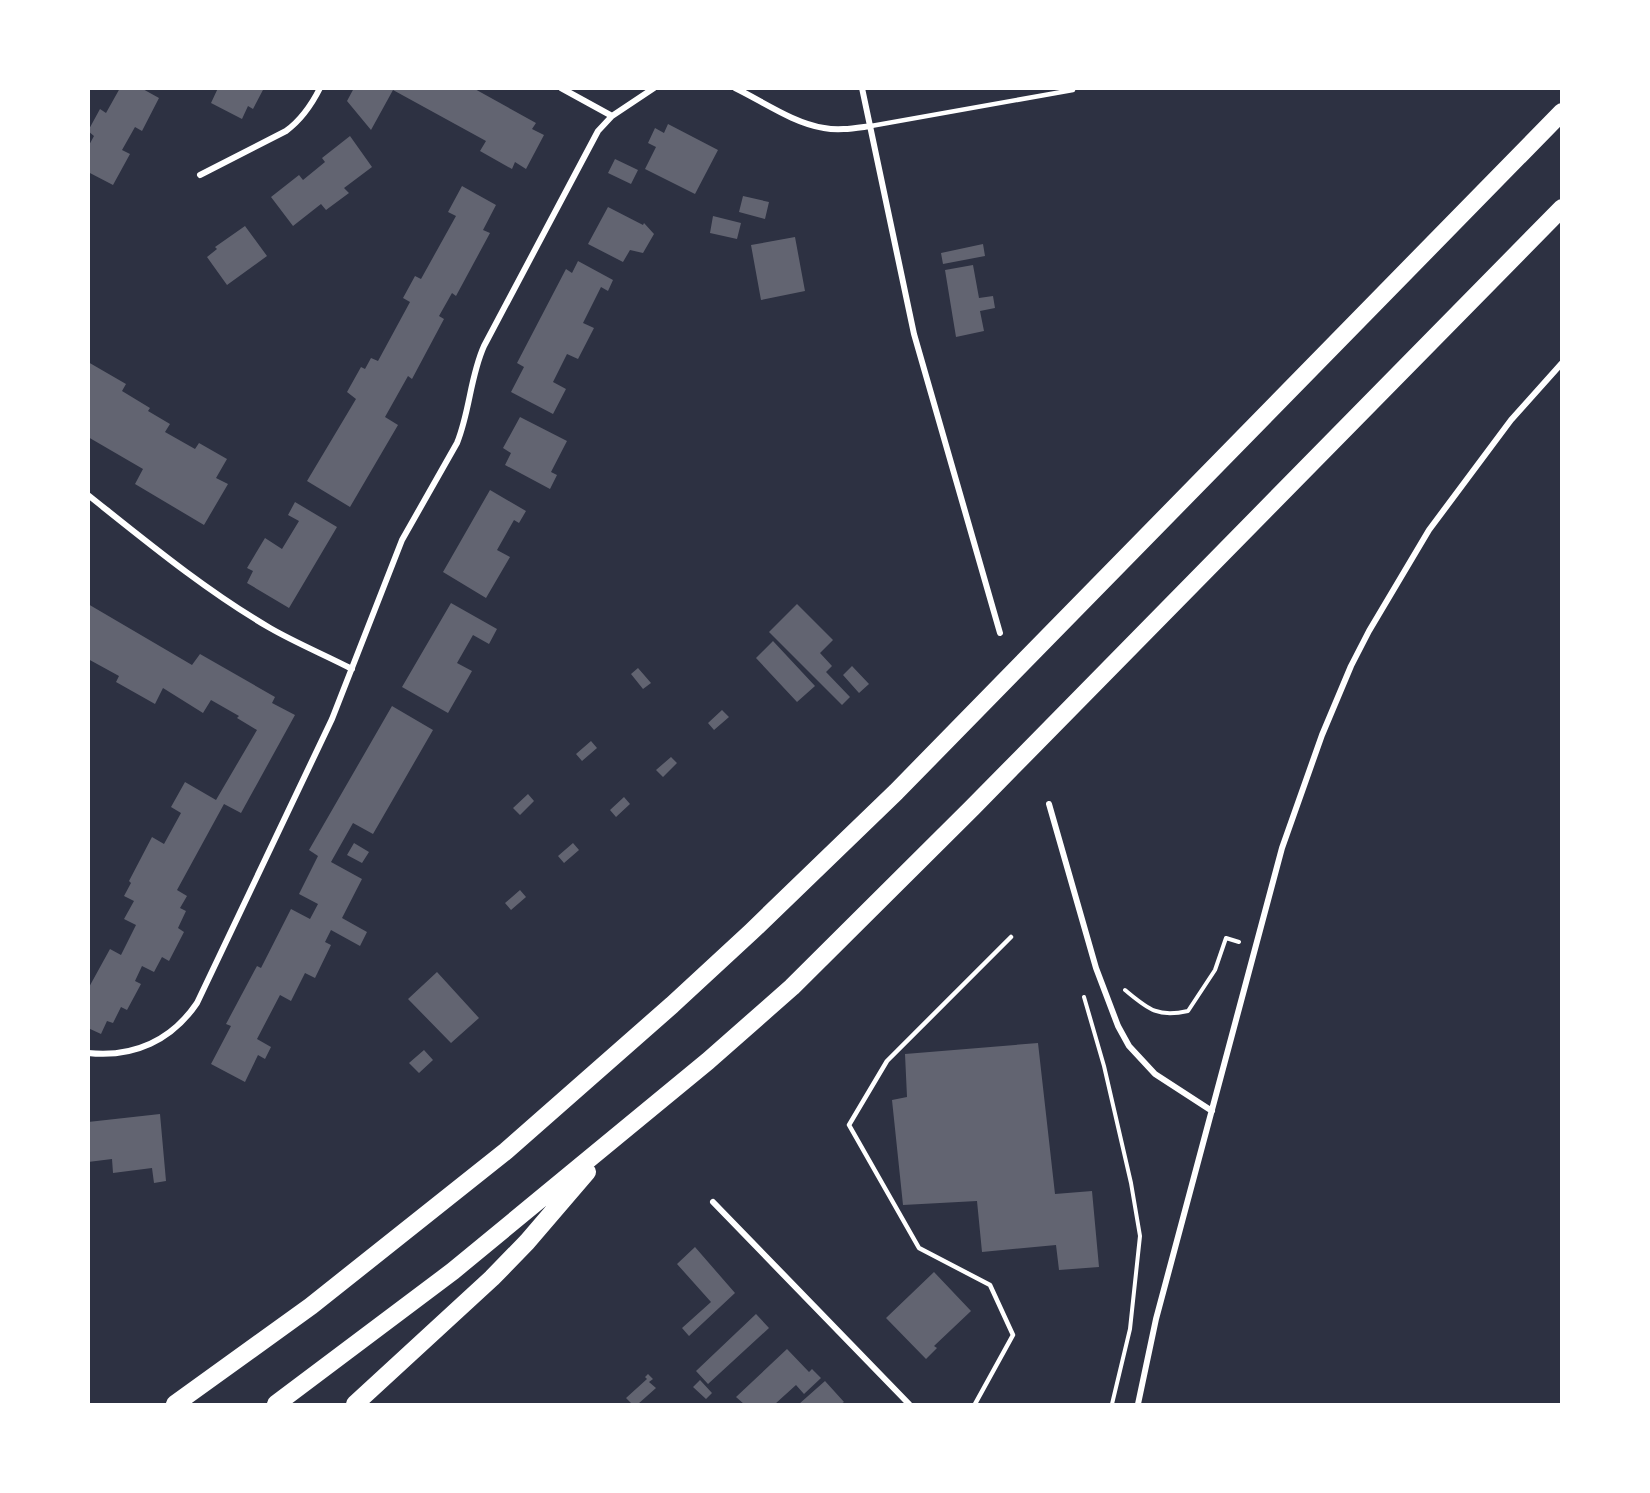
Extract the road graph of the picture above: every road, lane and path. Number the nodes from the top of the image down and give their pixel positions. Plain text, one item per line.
1 (320, 88) edge
2 (561, 88) edge
3 (654, 88) edge
4 (735, 88) edge
5 (862, 88) edge
6 (1072, 90) dead end
7 (1562, 112) edge
8 (612, 116) junction
9 (870, 126) junction
10 (200, 175) dead end
11 (1562, 208) edge
12 (1562, 363) edge
13 (88, 495) edge
14 (1000, 633) dead end
15 (352, 669) junction
16 (1049, 804) dead end
17 (1011, 937) dead end
18 (88, 1053) edge
19 (1212, 1111) junction
20 (620, 1134) junction
21 (713, 1202) dead end
22 (175, 1404) edge
23 (276, 1404) edge
24 (355, 1404) edge
25 (909, 1404) edge
26 (975, 1404) edge
27 (1138, 1404) edge

1 - 10 street
2 - 8 street
3 - 8 street
4 - 9 street
5 - 9 street
6 - 9 lane
7 - 22 highway
8 - 15 street
9 - 14 street
11 - 20 highway
12 - 19 street
13 - 15 street
15 - 18 street
16 - 19 street
17 - 26 lane
19 - 27 street
20 - 23 highway
20 - 24 highway
21 - 25 street

